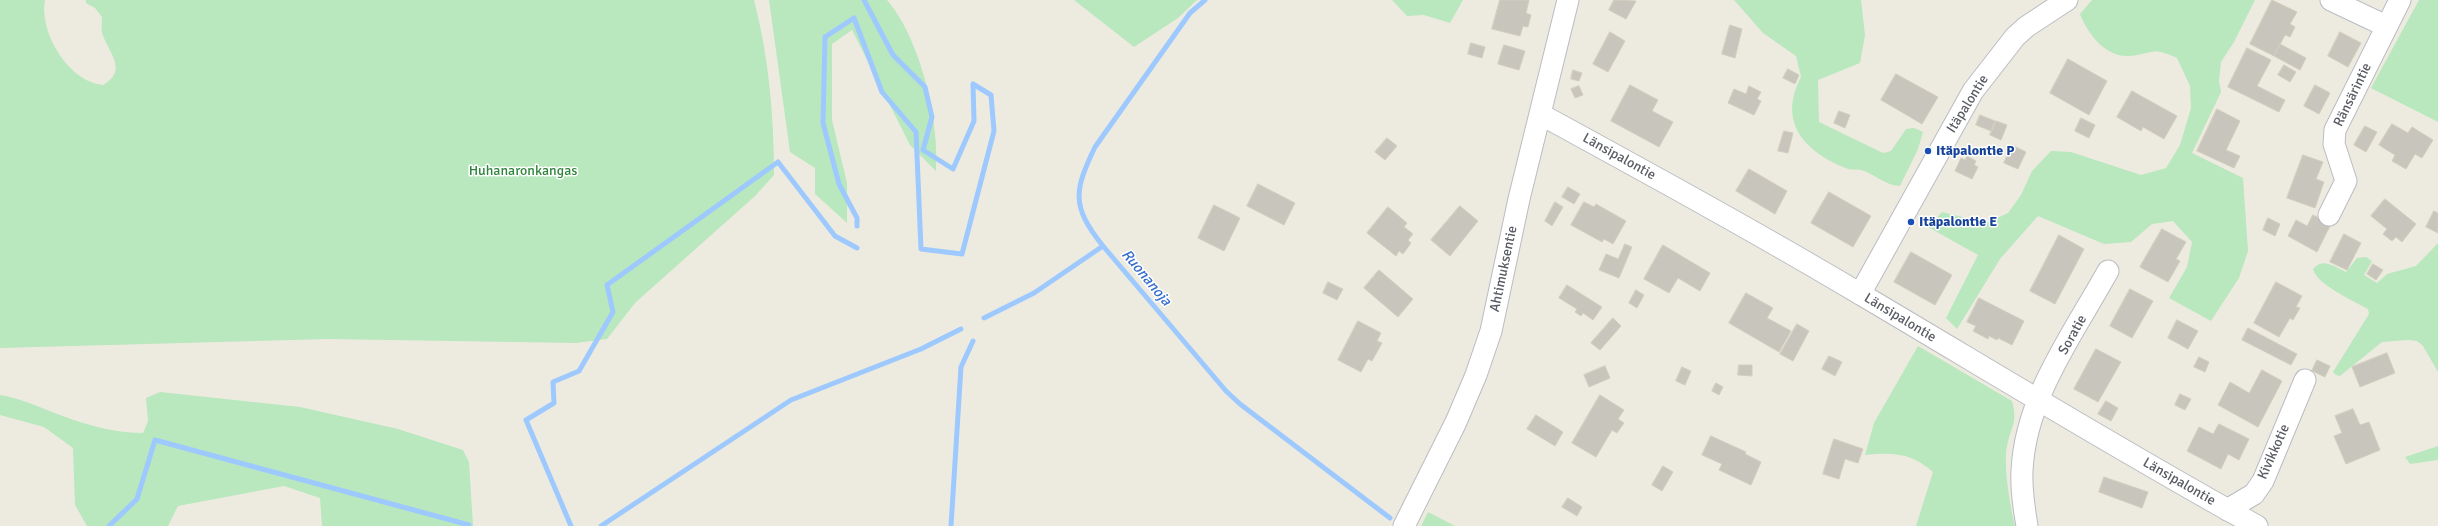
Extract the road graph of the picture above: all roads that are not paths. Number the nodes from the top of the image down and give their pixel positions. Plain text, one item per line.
1 (1568, 0) edge
2 (2068, 0) edge
3 (2331, 0) edge
4 (2400, 0) edge
5 (2386, 26) junction
6 (1540, 114) junction
7 (2329, 215) dead end
8 (2108, 271) dead end
9 (1860, 294) junction
10 (2305, 380) dead end
11 (2037, 399) junction
12 (2227, 510) junction
13 (1404, 526) edge
14 (2027, 526) edge
15 (2257, 526) edge

1 - 6 street, Ahtimuksentie
2 - 9 street, Itäpalontie
3 - 5 street
4 - 5 street, Ränsärintie
5 - 7 street, Ränsärintie
6 - 9 street, Länsipalontie
6 - 13 street, Ahtimuksentie
8 - 11 street, Soratie
9 - 11 street, Länsipalontie
10 - 12 street, Kivikkotie
11 - 12 street, Länsipalontie
11 - 14 street, Soratie
12 - 15 street, Länsipalontie

